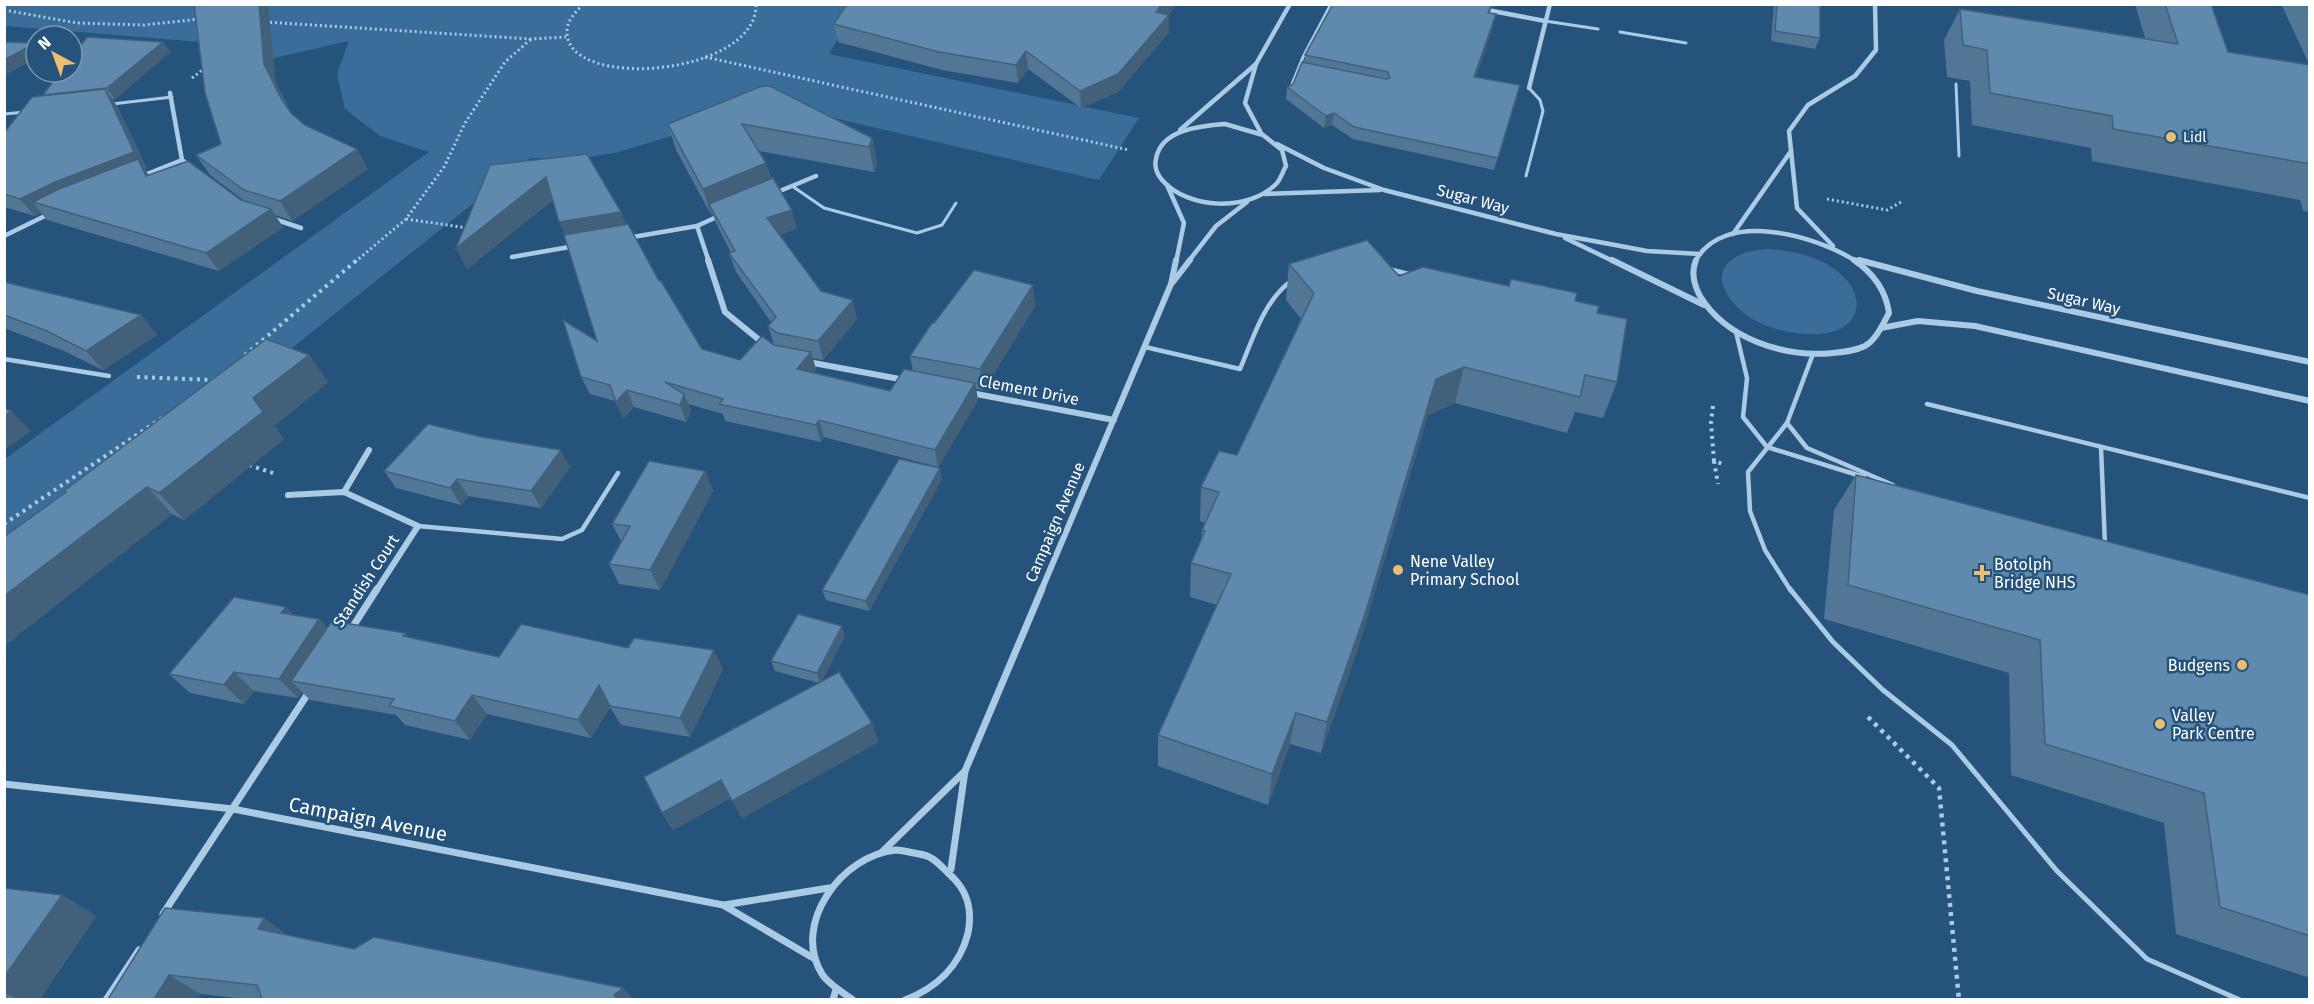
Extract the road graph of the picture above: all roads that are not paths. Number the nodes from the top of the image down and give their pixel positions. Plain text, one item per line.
1 (1290, 4) edge
2 (1330, 4) edge
3 (1471, 4) edge
4 (1550, 4) edge
5 (1875, 4) edge
6 (1545, 21) junction
7 (1598, 29) dead end
8 (1620, 32) dead end
9 (1686, 43) dead end
10 (1257, 64) junction
11 (1298, 70) junction
12 (1309, 72) edge
13 (1956, 84) dead end
14 (1528, 88) joint
15 (1288, 93) edge
16 (171, 95) joint
17 (104, 104) edge
18 (36, 111) edge
19 (4, 114) edge
20 (1261, 133) junction
21 (1176, 134) junction
22 (1277, 144) junction
23 (1791, 150) junction
24 (1959, 156) dead end
25 (182, 160) junction
26 (191, 167) edge
27 (816, 176) dead end
28 (1526, 176) dead end
29 (138, 177) edge
30 (1167, 185) junction
31 (792, 186) junction
32 (1384, 190) junction
33 (771, 194) edge
34 (1263, 194) junction
35 (1249, 199) junction
36 (956, 202) dead end
37 (52, 212) edge
38 (729, 212) edge
39 (267, 217) edge
40 (697, 226) junction
41 (301, 228) dead end
42 (1556, 234) junction
43 (1733, 234) junction
44 (4, 236) edge
45 (616, 239) edge
46 (581, 245) edge
47 (1835, 249) junction
48 (1700, 254) junction
49 (512, 257) dead end
50 (1853, 259) junction
51 (1378, 266) edge
52 (1299, 277) edge
53 (1423, 277) edge
54 (1171, 284) junction
55 (1705, 306) junction
56 (1881, 328) junction
57 (1737, 332) junction
58 (1145, 347) junction
59 (772, 350) edge
60 (1813, 354) junction
61 (4, 359) edge
62 (804, 361) edge
63 (2310, 362) edge
64 (109, 376) road end
65 (907, 381) edge
66 (965, 392) edge
67 (2310, 401) edge
68 (1926, 404) dead end
69 (1114, 420) junction
70 (1787, 423) junction
71 (1767, 447) junction
72 (2101, 447) junction
73 (369, 450) dead end
74 (618, 473) dead end
75 (344, 492) junction
76 (288, 495) road end
77 (2310, 498) edge
78 (418, 526) junction
79 (2095, 542) edge
80 (2106, 545) junction
81 (2117, 548) edge
82 (348, 633) edge
83 (316, 682) edge
84 (965, 771) junction
85 (4, 784) edge
86 (233, 809) junction
87 (882, 853) junction
88 (951, 869) junction
89 (829, 888) junction
90 (723, 905) junction
91 (157, 923) edge
92 (144, 942) edge
93 (815, 959) junction
94 (836, 989) junction
95 (106, 999) edge
96 (833, 999) edge
97 (853, 999) edge
98 (905, 999) edge
99 (2240, 999) edge

1 - 10 street
2 - 11 lane
3 - 6 street
4 - 6 street
5 - 23 street
6 - 7 lane
6 - 14 street
8 - 9 lane
10 - 20 street
10 - 21 street
11 - 12 lane
11 - 15 lane
13 - 24 lane
14 - 28 lane
16 - 17 lane
16 - 25 street
18 - 19 lane
20 - 21 street
20 - 22 street
21 - 30 street
22 - 32 street, Sugar Way
22 - 34 street
23 - 43 street
23 - 47 street
25 - 26 street
25 - 29 street
27 - 31 street
30 - 35 street
30 - 54 street, Campaign Avenue
31 - 33 street
31 - 36 lane
32 - 34 street, Sugar Way
32 - 42 street, Sugar Way
34 - 35 street
35 - 54 street, Campaign Avenue
37 - 44 street
38 - 40 street
39 - 41 street
40 - 45 street
40 - 59 street
42 - 48 street, Sugar Way
42 - 55 street, Sugar Way
43 - 47 street
43 - 48 street
46 - 49 street
47 - 50 street
48 - 55 street
50 - 56 street
50 - 63 street, Sugar Way
51 - 53 lane
52 - 58 lane
54 - 58 street, Campaign Avenue
55 - 57 street
56 - 60 street
56 - 67 street
57 - 60 street
57 - 71 lane
58 - 69 street, Campaign Avenue
60 - 70 lane
61 - 64 lane
62 - 65 street
66 - 69 street, Clement Drive
68 - 72 lane
69 - 84 street, Campaign Avenue
70 - 71 lane
70 - 71 lane
71 - 99 lane
72 - 77 lane
72 - 80 lane
73 - 75 street
74 - 78 lane
75 - 76 street, Standish Court
75 - 78 street, Standish Court
78 - 82 street, Standish Court
79 - 80 lane
80 - 81 lane
83 - 86 street
84 - 87 street, Campaign Avenue
84 - 88 street, Campaign Avenue
85 - 86 street, Campaign Avenue
86 - 90 street, Campaign Avenue
86 - 91 street
87 - 88 street
87 - 89 street
88 - 98 street
89 - 90 street, Campaign Avenue
89 - 93 street
90 - 93 street, Campaign Avenue
92 - 95 street
93 - 94 street
94 - 96 street
94 - 97 street

